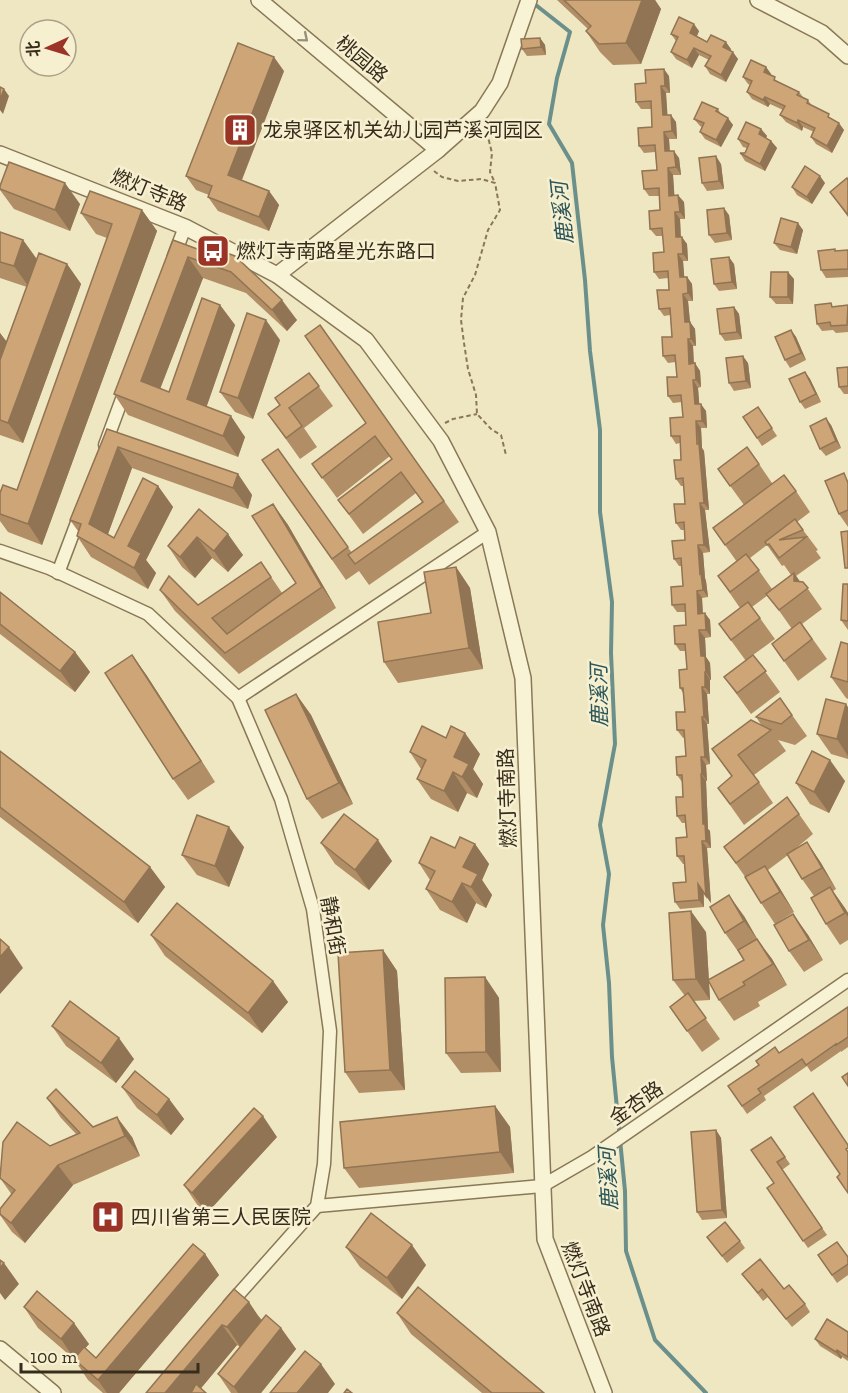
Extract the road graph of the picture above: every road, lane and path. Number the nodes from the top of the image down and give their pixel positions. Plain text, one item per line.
1 (259, 0) edge
2 (529, 0) edge
3 (758, 0) edge
4 (848, 56) edge
5 (480, 112) junction
6 (438, 150) junction
7 (0, 154) edge
8 (421, 163) junction
9 (495, 183) junction
10 (185, 227) junction
11 (169, 271) edge
12 (277, 275) junction
13 (132, 372) edge
14 (477, 414) junction
15 (432, 429) junction
16 (506, 455) dead end
17 (99, 461) edge
18 (83, 506) edge
19 (488, 532) junction
20 (0, 551) edge
21 (58, 573) junction
22 (238, 698) junction
23 (848, 980) edge
24 (542, 1186) junction
25 (317, 1206) junction
26 (221, 1314) edge
27 (0, 1349) edge
28 (53, 1393) edge
29 (604, 1393) edge

1 -> 6 street, 桃园路
2 - 5 street
3 - 4 street
5 - 6 street
5 - 9 path
6 - 8 street
7 - 10 street, 燃灯寺路
8 - 9 path
8 - 12 street
9 - 14 path
10 - 11 street
10 - 12 street, 燃灯寺路
12 - 15 street, 燃灯寺南路
13 - 17 street
14 - 15 path
14 - 16 path
15 - 19 street, 燃灯寺南路
18 - 21 street
19 - 22 street
19 - 24 street, 燃灯寺南路
20 - 21 street, 静和街
21 - 22 street, 静和街
22 - 25 street, 静和街
23 - 24 street, 金杏路
24 - 25 street, 金杏路
24 - 29 street, 燃灯寺南路
25 - 26 street
27 - 28 street

